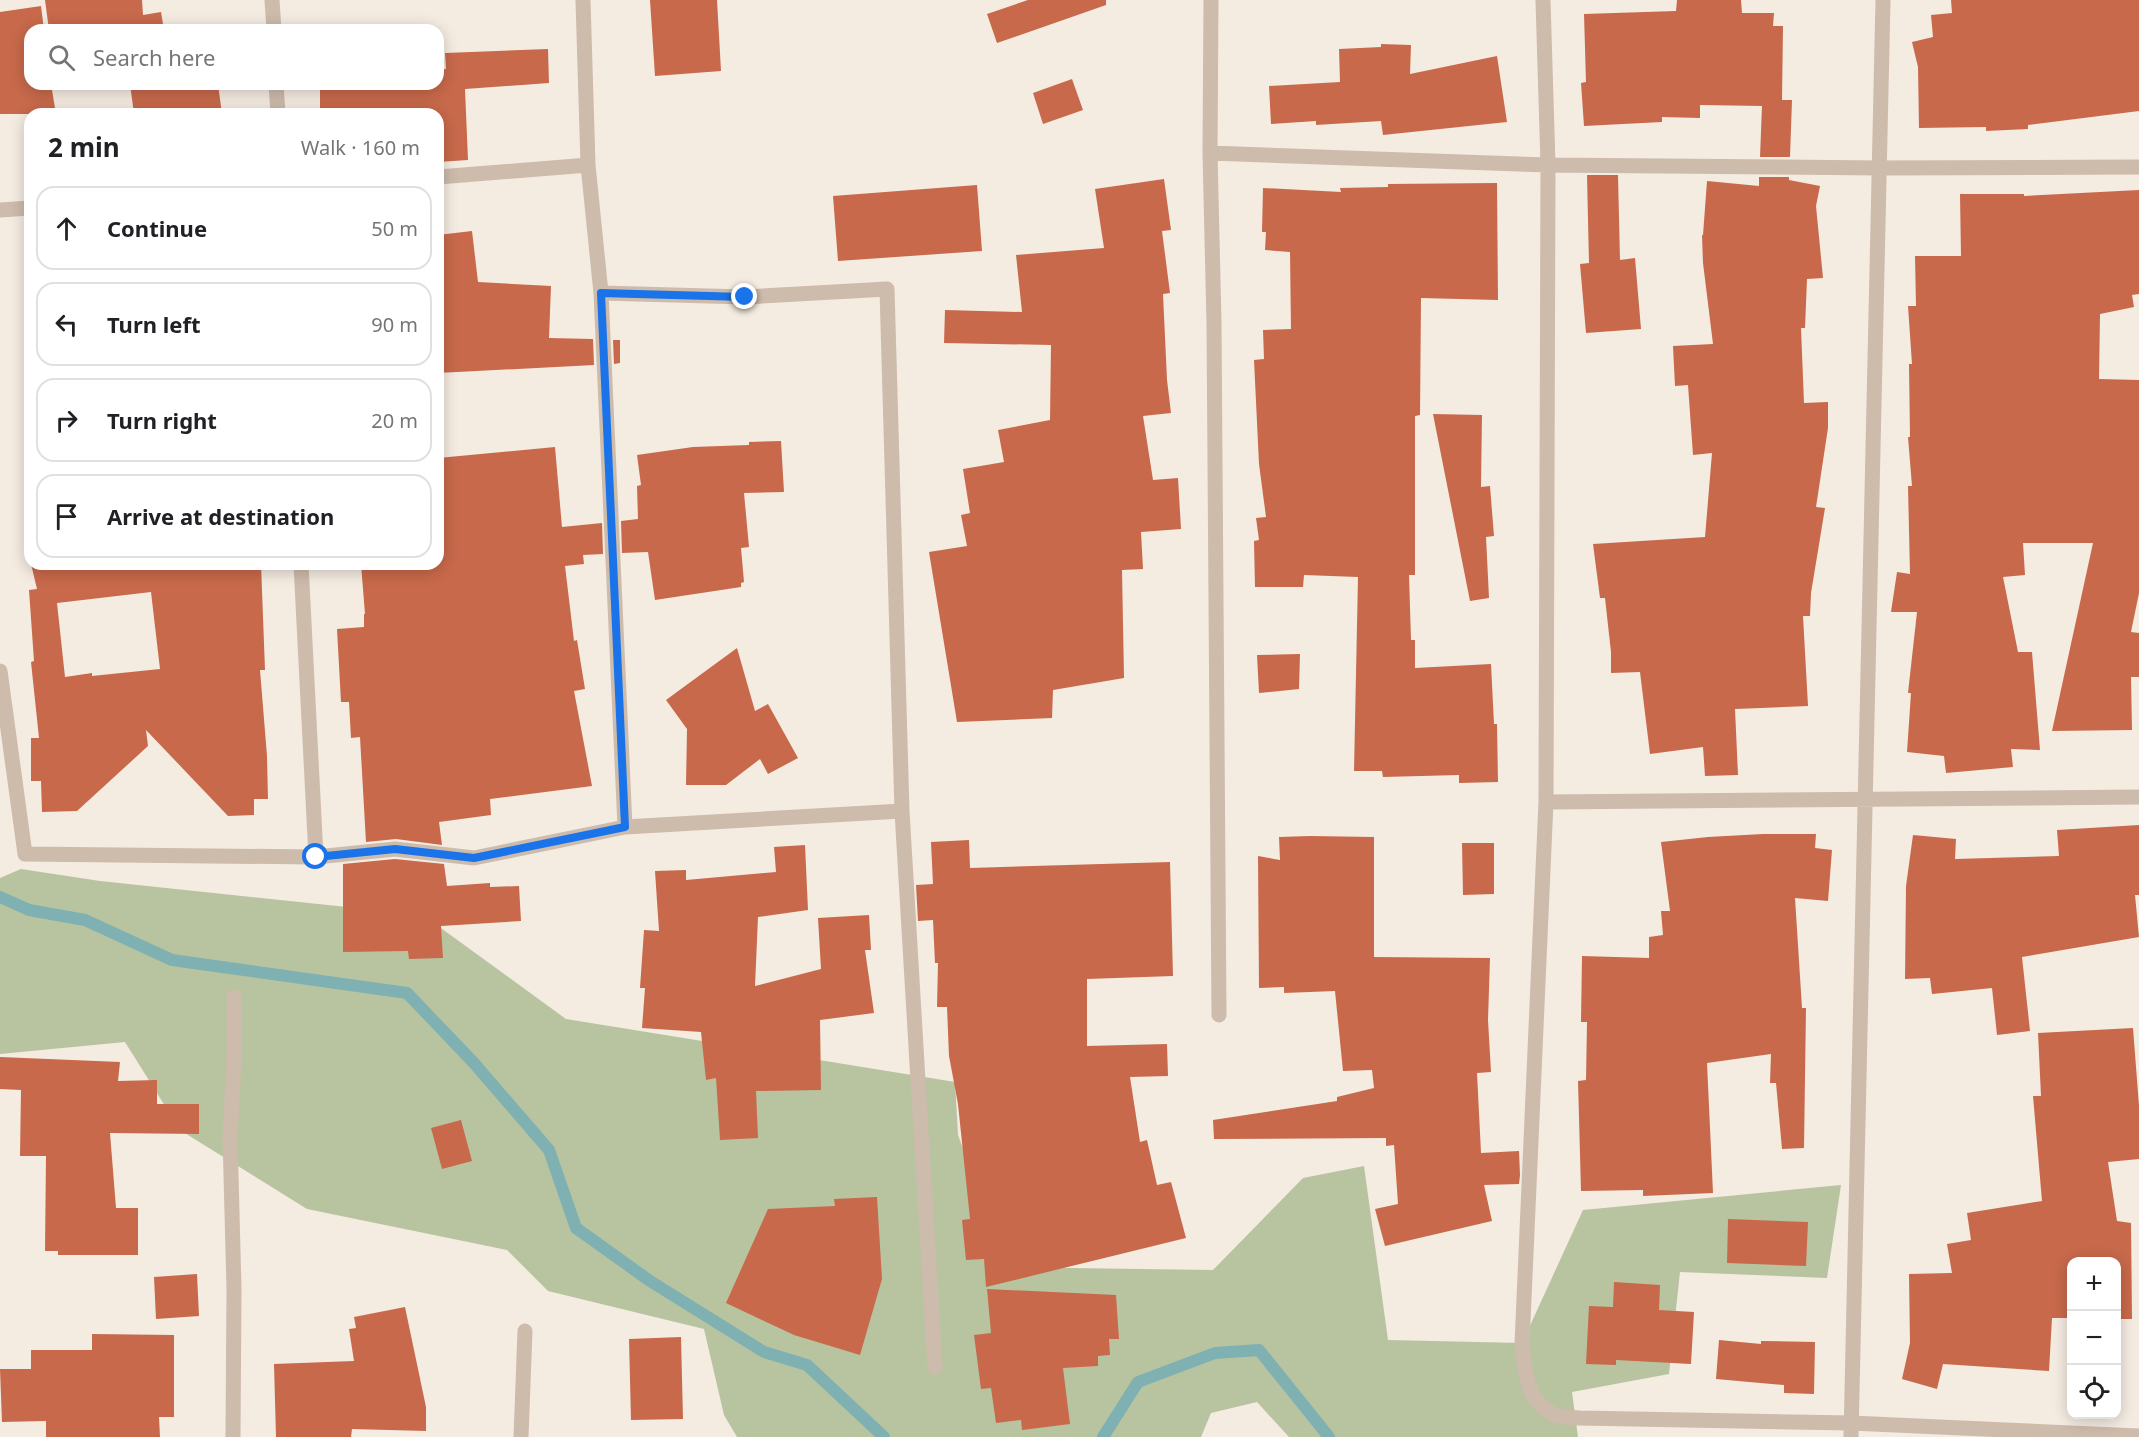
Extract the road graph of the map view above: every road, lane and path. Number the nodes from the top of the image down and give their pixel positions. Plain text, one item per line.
1 (272, 0) edge
2 (583, 0) edge
3 (1211, 0) edge
4 (1543, 0) edge
5 (1884, 0) edge
6 (274, 24) edge
7 (276, 90) edge
8 (278, 108) edge
9 (1210, 153) junction
10 (588, 165) junction
11 (1548, 165) junction
12 (2139, 167) edge
13 (1881, 168) junction
14 (444, 177) edge
15 (24, 208) edge
16 (0, 210) edge
17 (601, 293) junction
18 (301, 570) edge
19 (0, 671) edge
20 (2139, 797) edge
21 (1865, 799) junction
22 (1546, 802) junction
23 (902, 811) junction
24 (625, 827) junction
25 (316, 857) junction
26 (234, 997) dead end
27 (1219, 1015) dead end
28 (525, 1331) dead end
29 (935, 1367) dead end
30 (1851, 1430) edge
31 (2139, 1436) edge
32 (233, 1437) edge
33 (521, 1437) edge

1 - 6 street
2 - 10 street
3 - 9 street
4 - 11 street
5 - 13 street
7 - 8 street
9 - 11 street
9 - 27 street
10 - 14 street
10 - 17 street
11 - 13 street
11 - 22 street
12 - 13 street
13 - 21 street
15 - 16 street
17 - 23 street
17 - 24 street
18 - 25 street
19 - 25 street
20 - 21 street
21 - 22 street
21 - 30 street
22 - 30 street
23 - 24 street
23 - 29 street
24 - 25 street
26 - 32 street
28 - 33 street
30 - 31 street

